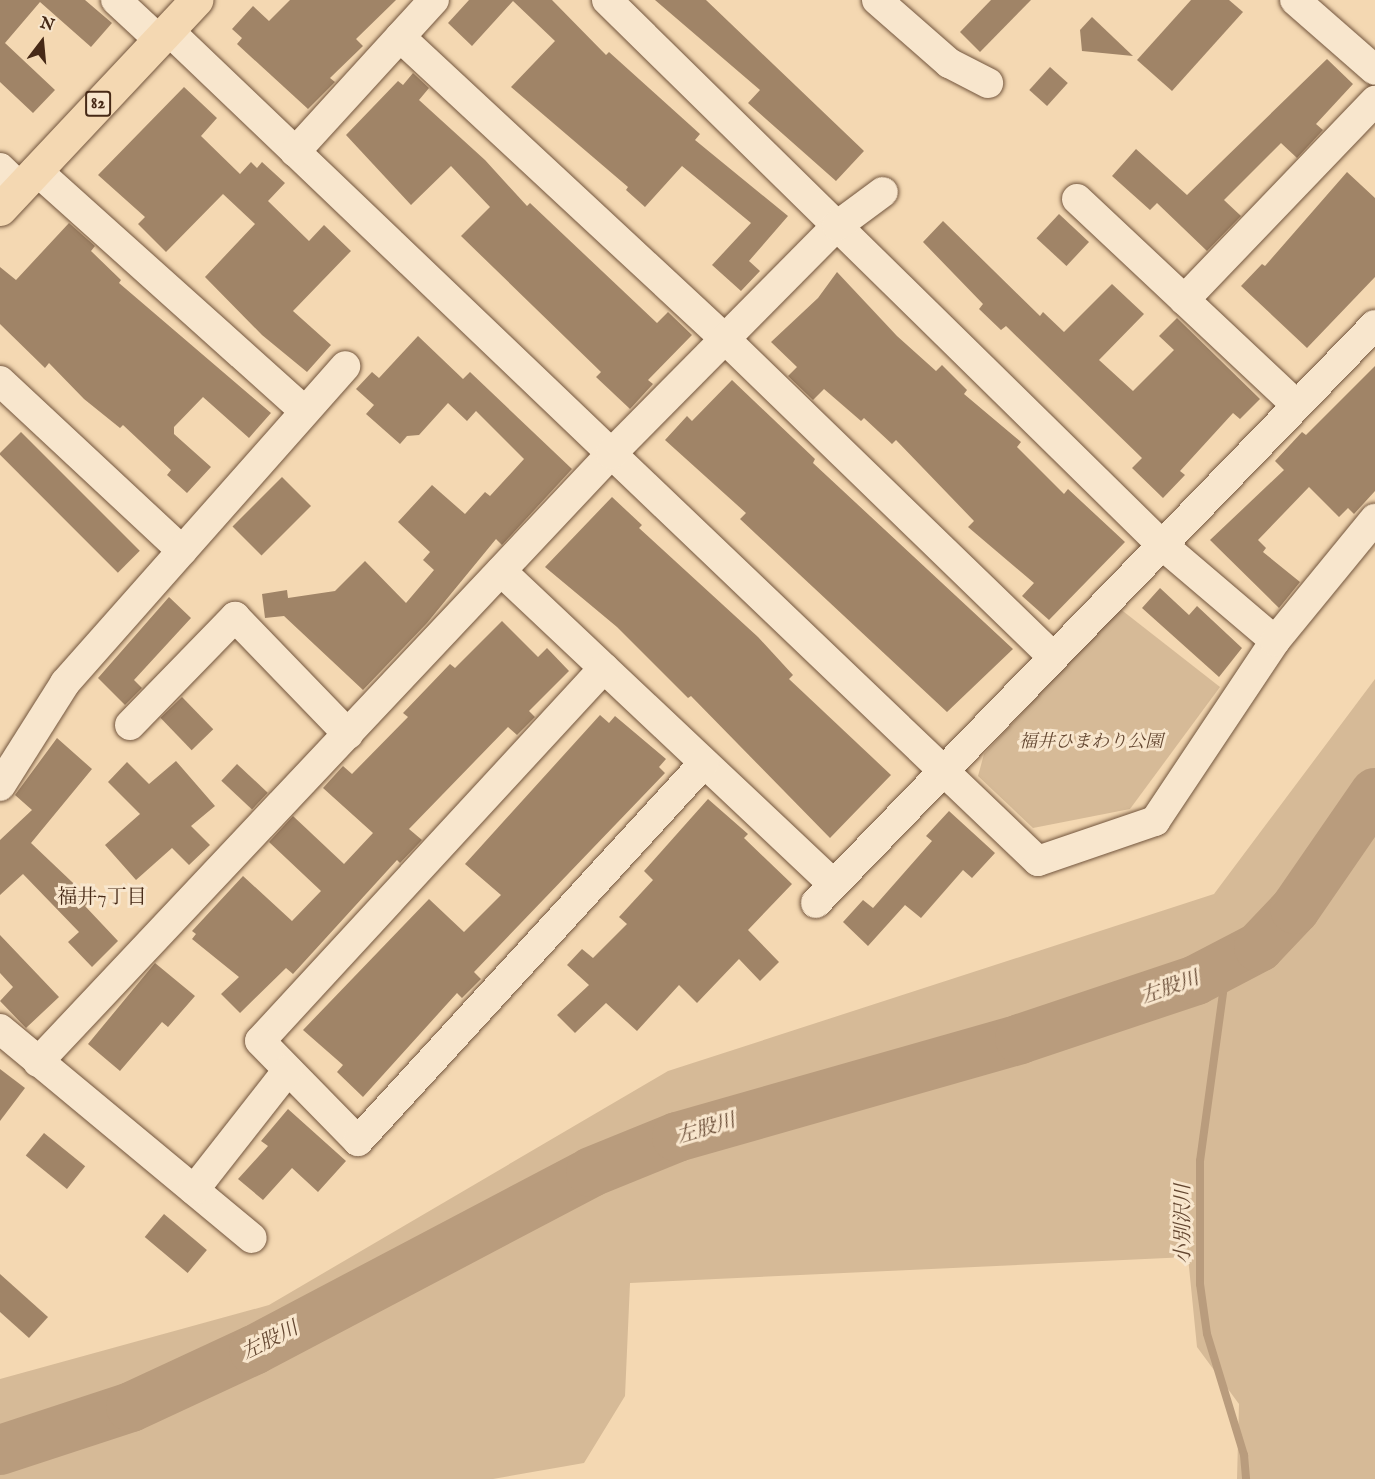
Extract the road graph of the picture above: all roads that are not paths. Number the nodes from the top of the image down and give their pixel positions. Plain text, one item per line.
1 (116, 0) edge
2 (196, 0) edge
3 (434, 0) edge
4 (607, 0) edge
5 (877, 0) edge
6 (1295, 0) edge
7 (163, 35) junction
8 (400, 36) junction
9 (1375, 70) edge
10 (988, 83) dead end
11 (1375, 102) edge
12 (295, 152) junction
13 (14, 183) edge
14 (883, 192) dead end
15 (1077, 199) dead end
16 (837, 226) junction
17 (1184, 300) junction
18 (1375, 325) edge
19 (725, 339) junction
20 (345, 366) dead end
21 (0, 381) edge
22 (1296, 405) junction
23 (305, 411) junction
24 (611, 454) junction
25 (1375, 519) edge
26 (1160, 543) junction
27 (182, 551) junction
28 (501, 571) junction
29 (1275, 641) junction
30 (1052, 656) junction
31 (604, 668) junction
32 (130, 725) dead end
33 (348, 734) junction
34 (704, 763) junction
35 (942, 771) junction
36 (0, 786) edge
37 (0, 1029) edge
38 (38, 1062) junction
39 (288, 1070) junction
40 (194, 1190) junction
41 (252, 1238) dead end

1 - 7 street
2 - 7 main road, 82
3 - 8 street
4 - 16 street
5 - 10 street
6 - 9 street
7 - 12 street
7 - 13 main road, 82
8 - 12 street
8 - 19 street
11 - 17 street
12 - 24 street
13 - 23 street
14 - 16 street
15 - 17 street
16 - 19 street
16 - 26 street
17 - 22 street
18 - 22 street
19 - 24 street
19 - 30 street
20 - 23 street
21 - 27 street
22 - 26 street
23 - 27 street
24 - 28 street
24 - 35 street
25 - 29 street
26 - 29 street
26 - 30 street
27 - 36 street
28 - 31 street
28 - 33 street
29 - 35 street
30 - 35 street
31 - 34 street
31 - 39 street
32 - 33 street
33 - 38 street
34 - 35 street
34 - 39 street
37 - 38 street
38 - 40 street
39 - 40 street
40 - 41 street

